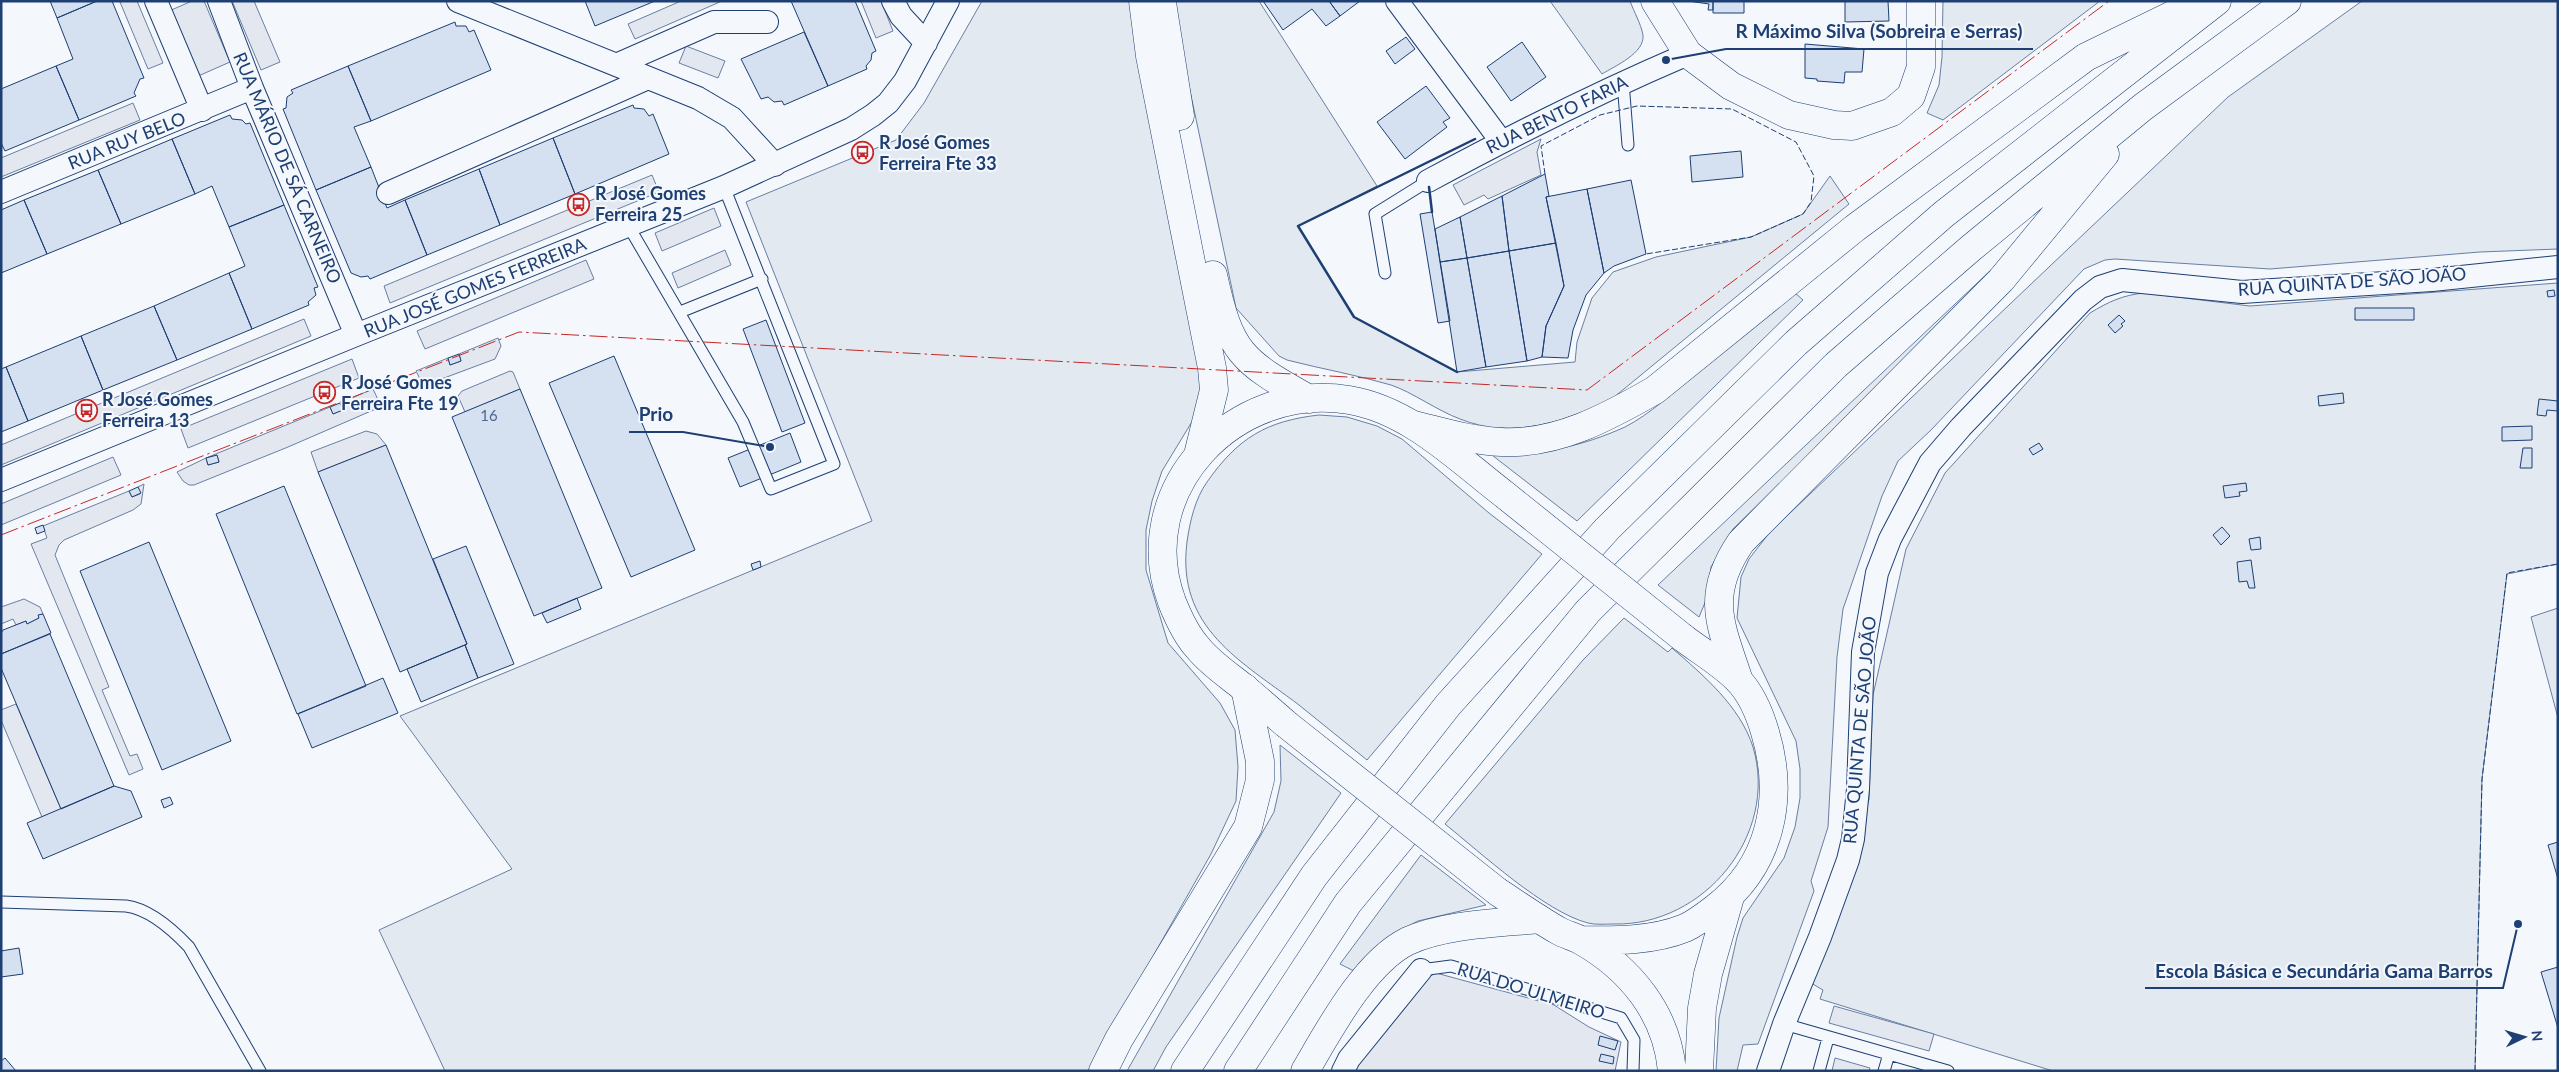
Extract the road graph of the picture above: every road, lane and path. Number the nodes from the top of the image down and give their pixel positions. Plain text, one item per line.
1 (156, 1) edge
2 (219, 1) edge
3 (458, 1) edge
4 (893, 1) edge
5 (948, 1) edge
6 (1143, 1) edge
7 (1162, 1) edge
8 (1397, 1) edge
9 (1655, 1) edge
10 (1921, 1) edge
11 (2200, 1) edge
12 (2217, 1) edge
13 (2287, 1) edge
14 (768, 22) dead end
15 (926, 43) junction
16 (1688, 54) junction
17 (616, 65) junction
18 (648, 78) junction
19 (1622, 82) junction
20 (252, 88) junction
21 (2143, 107) junction
22 (202, 110) junction
23 (1501, 141) junction
24 (1628, 145) dead end
25 (776, 165) junction
26 (1428, 181) joint
27 (724, 188) junction
28 (1, 192) edge
29 (388, 193) dead end
30 (629, 227) junction
31 (2558, 267) edge
32 (1385, 273) dead end
33 (762, 279) junction
34 (680, 312) junction
35 (356, 334) junction
36 (1309, 399) junction
37 (1414, 425) junction
38 (1198, 454) junction
39 (1, 480) edge
40 (1739, 681) junction
41 (1244, 688) junction
42 (1730, 897) junction
43 (1, 902) edge
44 (1539, 919) junction
45 (1580, 940) junction
46 (1421, 970) joint
47 (1784, 1024) junction
48 (1828, 1038) junction
49 (1889, 1054) junction
50 (260, 1071) edge
51 (1103, 1071) edge
52 (1186, 1071) edge
53 (1238, 1071) edge
54 (1305, 1071) edge
55 (1343, 1071) edge
56 (1633, 1071) edge
57 (1672, 1071) edge
58 (1699, 1071) edge
59 (1768, 1071) edge
60 (1819, 1071) edge
61 (1884, 1071) edge
62 (1948, 1071) edge

1 - 22 street
2 - 20 street, RUA MÁRIO DE SÁ CARNEIRO
3 - 17 street
4 - 15 street
5 - 15 street, RUA JOSÉ GOMES FERREIRA
6 - 38 main road
7 - 36 main road
8 - 23 street
9 - 16 main road
10 - 16 main road
11 - 37 main road
12 - 52 main road
13 - 21 main road
14 - 17 street
15 - 25 street, RUA JOSÉ GOMES FERREIRA
16 - 19 street, RUA BENTO FARIA
17 - 18 street
18 - 25 street
18 - 29 street
19 - 23 street, RUA BENTO FARIA
19 - 24 lane
20 - 22 street, RUA RUY BELO
20 - 35 street, RUA MÁRIO DE SÁ CARNEIRO
21 - 40 main road
21 - 53 main road
22 - 28 street, RUA RUY BELO
23 - 26 street, RUA BENTO FARIA
25 - 27 street, RUA JOSÉ GOMES FERREIRA
26 - 32 lane
27 - 30 street, RUA JOSÉ GOMES FERREIRA
27 - 33 lane
30 - 34 lane
30 - 35 street, RUA JOSÉ GOMES FERREIRA
31 - 47 street, RUA QUINTA DE SÃO JOÃO
33 - 34 lane
33 - 34 lane
35 - 39 street, RUA JOSÉ GOMES FERREIRA
36 - 37 main road
36 - 38 main road
37 - 40 main road, bridge
38 - 41 main road
40 - 42 main road
41 - 44 main road, bridge
41 - 51 main road
42 - 45 main road
42 - 58 main road
43 - 50 lane
44 - 45 main road
44 - 54 main road
45 - 57 main road
46 - 55 street, RUA DO ULMEIRO
46 - 56 lane, RUA DO ULMEIRO
47 - 48 lane
47 - 59 street, RUA QUINTA DE SÃO JOÃO
48 - 49 lane
48 - 60 lane
49 - 61 lane
49 - 62 lane

